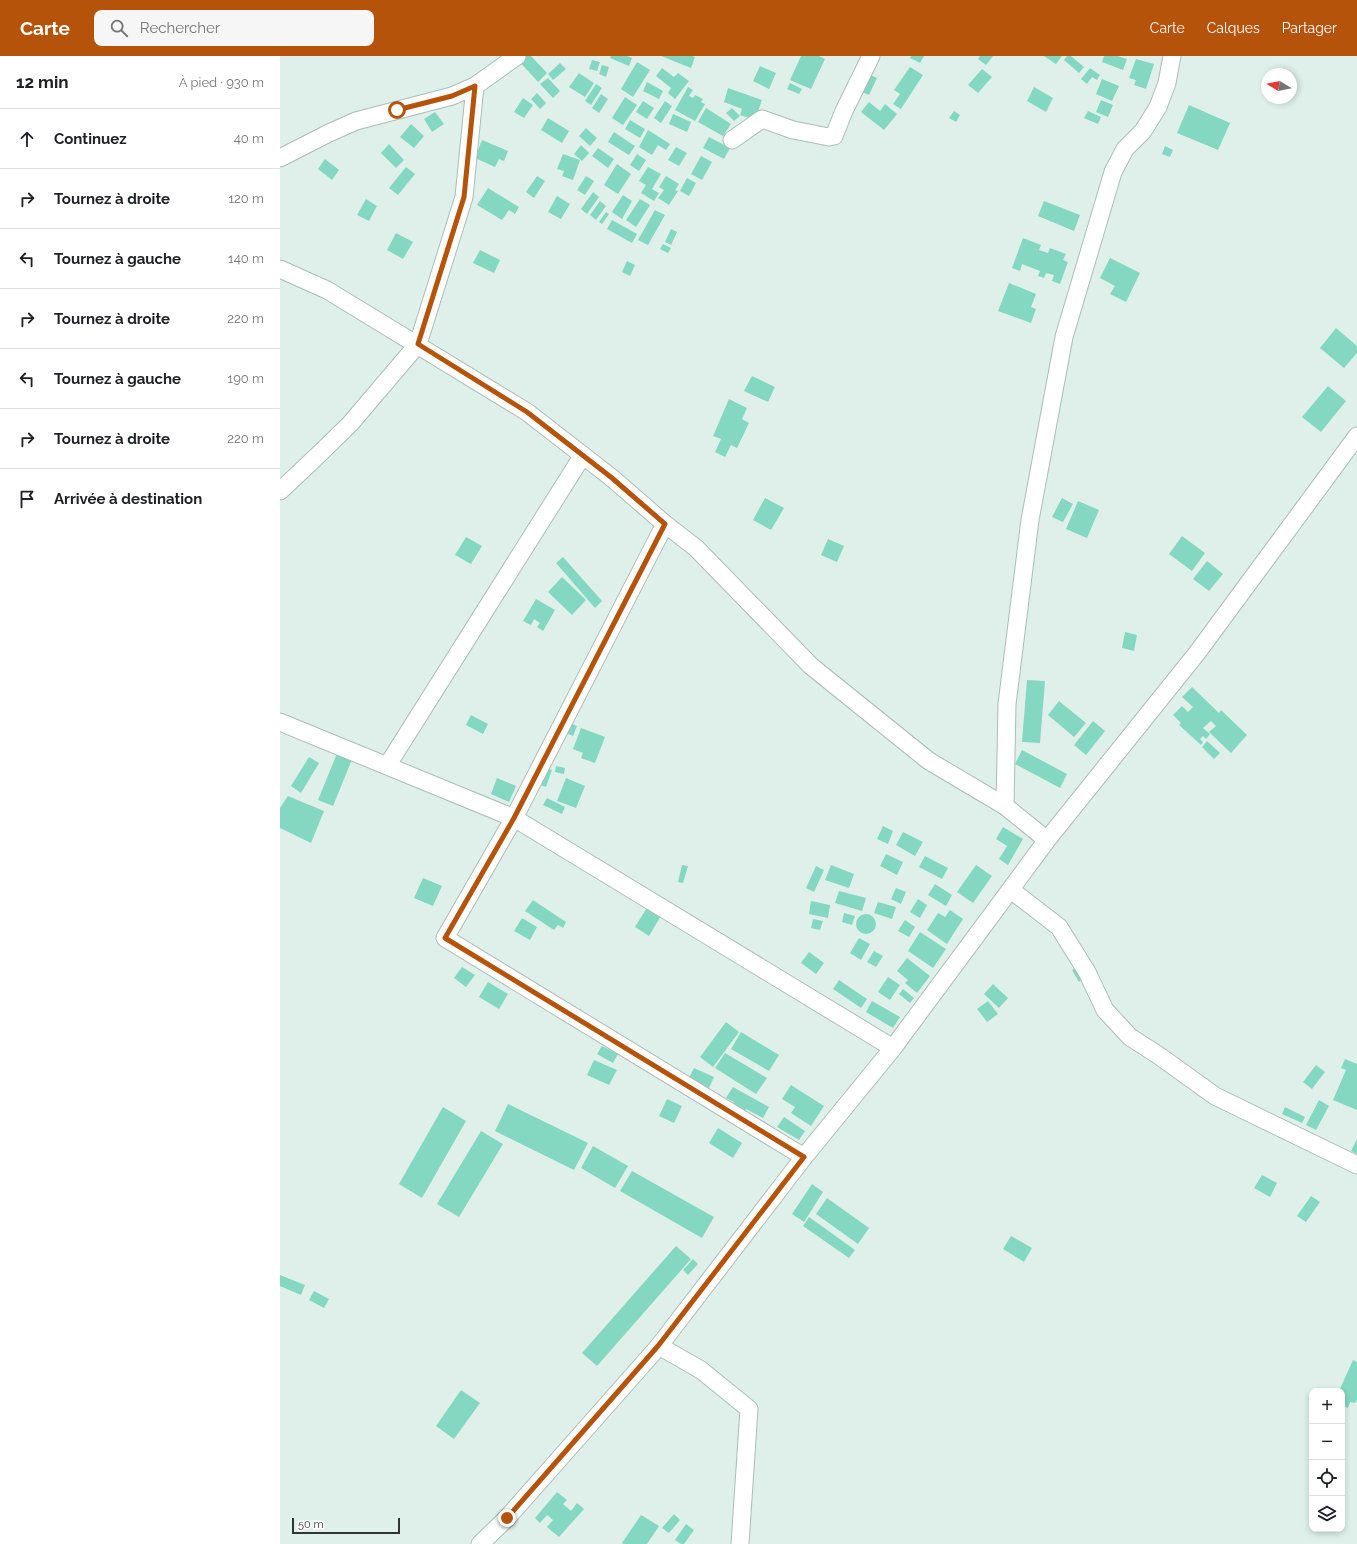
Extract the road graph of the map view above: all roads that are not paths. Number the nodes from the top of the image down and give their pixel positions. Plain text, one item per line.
1 (517, 56) edge
2 (871, 56) edge
3 (1173, 57) edge
4 (475, 86) junction
5 (732, 140) dead end
6 (280, 158) edge
7 (280, 269) edge
8 (418, 344) junction
9 (1357, 436) edge
10 (583, 455) junction
11 (280, 490) edge
12 (665, 524) junction
13 (280, 722) edge
14 (387, 766) junction
15 (1005, 806) junction
16 (514, 818) junction
17 (1047, 840) junction
18 (1011, 890) junction
19 (893, 1048) junction
20 (804, 1157) junction
21 (1357, 1165) edge
22 (658, 1346) junction
23 (480, 1544) edge
24 (740, 1544) edge

1 - 4 street
2 - 5 street
3 - 15 street
4 - 6 street
4 - 8 street
7 - 8 street
8 - 10 street
8 - 11 street
9 - 17 street
10 - 12 street
10 - 14 street
12 - 15 street
12 - 16 street
13 - 14 street
14 - 16 street
15 - 17 street
16 - 19 street
16 - 20 street
17 - 18 street
18 - 19 street
18 - 21 street
19 - 20 street
20 - 22 street
22 - 23 street
22 - 24 street

